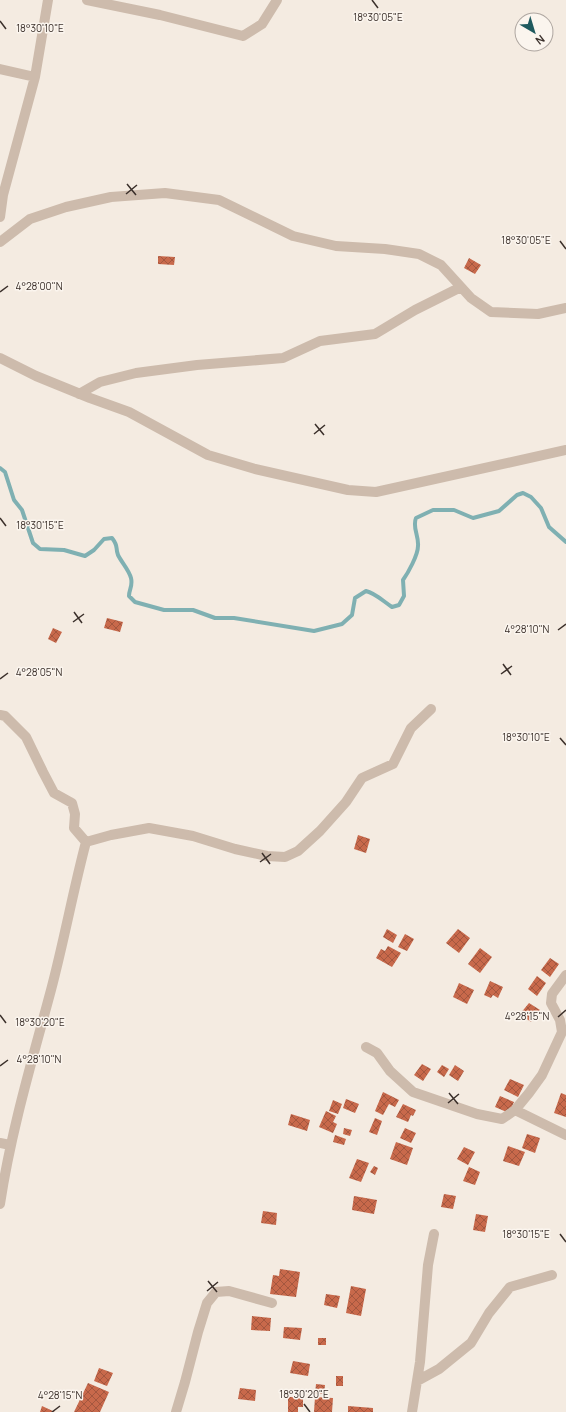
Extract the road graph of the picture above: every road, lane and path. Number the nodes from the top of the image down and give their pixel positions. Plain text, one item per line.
1 (48, 0) edge
2 (87, 0) edge
3 (277, 0) edge
4 (0, 69) edge
5 (35, 77) junction
6 (0, 217) edge
7 (0, 242) edge
8 (461, 287) junction
9 (566, 308) edge
10 (0, 358) edge
11 (79, 394) junction
12 (566, 450) edge
13 (431, 709) dead end
14 (0, 715) edge
15 (86, 842) junction
16 (566, 975) edge
17 (366, 1048) dead end
18 (515, 1110) junction
19 (566, 1135) edge
20 (0, 1143) edge
21 (10, 1144) junction
22 (0, 1204) edge
23 (434, 1234) dead end
24 (552, 1275) dead end
25 (272, 1303) dead end
26 (417, 1381) junction
27 (176, 1412) edge
28 (412, 1412) edge

1 - 5 street
2 - 3 street
4 - 5 street
5 - 6 street
7 - 8 street
8 - 9 street
8 - 11 street
10 - 11 street
11 - 12 street
13 - 15 street
14 - 15 street
15 - 21 street
16 - 18 street
17 - 18 street
18 - 19 street
20 - 21 street
21 - 22 street
23 - 26 street
24 - 26 street
25 - 27 street
26 - 28 street

